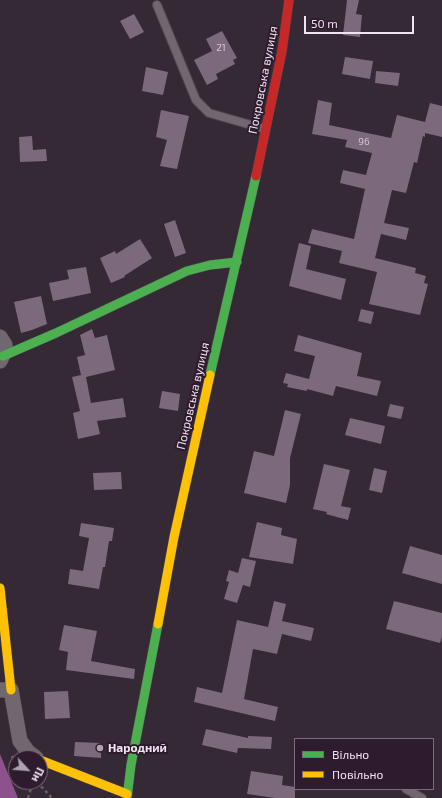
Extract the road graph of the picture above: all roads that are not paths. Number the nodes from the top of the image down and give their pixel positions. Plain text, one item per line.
1 (289, 0) edge
2 (157, 5) dead end
3 (266, 130) junction
4 (237, 262) junction
5 (0, 337) edge
6 (2, 359) edge
7 (0, 588) edge
8 (5, 690) edge
9 (27, 750) edge
10 (48, 763) edge
11 (408, 790) edge
12 (127, 796) edge
13 (422, 798) edge

1 - 3 street, Покровська вулиця
2 - 3 lane
3 - 4 street, Покровська вулиця
4 - 6 street
4 - 12 street, Покровська вулиця
5 - 6 street
7 - 8 street
8 - 9 street
10 - 12 street
11 - 13 lane

